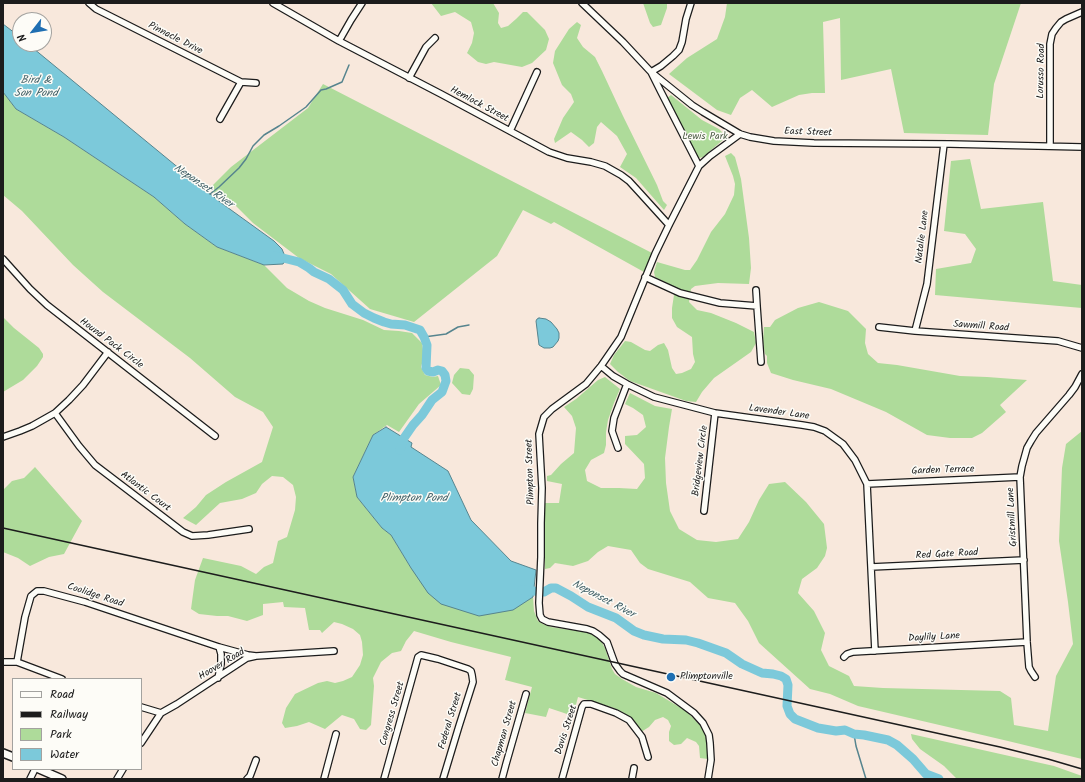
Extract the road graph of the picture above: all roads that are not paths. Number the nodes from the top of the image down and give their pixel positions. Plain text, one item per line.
1 (89, 3) edge
2 (273, 3) edge
3 (362, 3) edge
4 (582, 3) edge
5 (691, 3) edge
6 (1082, 12) edge
7 (435, 38) dead end
8 (339, 41) junction
9 (537, 72) dead end
10 (652, 72) junction
11 (409, 78) junction
12 (241, 82) junction
13 (256, 83) dead end
14 (220, 119) dead end
15 (510, 131) junction
16 (740, 134) junction
17 (944, 144) junction
18 (1050, 146) junction
19 (1082, 147) edge
20 (699, 166) junction
21 (669, 225) junction
22 (3, 259) edge
23 (646, 277) junction
24 (756, 290) dead end
25 (757, 306) junction
26 (879, 327) dead end
27 (915, 331) junction
28 (1082, 348) edge
29 (108, 352) junction
30 (761, 362) dead end
31 (601, 366) junction
32 (1082, 374) edge
33 (627, 384) junction
34 (55, 413) junction
35 (715, 413) junction
36 (215, 436) dead end
37 (3, 437) edge
38 (618, 448) dead end
39 (1020, 477) junction
40 (866, 484) junction
41 (704, 510) dead end
42 (249, 529) dead end
43 (1024, 560) junction
44 (871, 567) junction
45 (1027, 642) junction
46 (219, 647) junction
47 (875, 650) junction
48 (334, 651) dead end
49 (420, 655) joint
50 (256, 656) junction
51 (844, 657) dead end
52 (3, 662) edge
53 (16, 662) junction
54 (1035, 677) dead end
55 (59, 678) edge
56 (218, 678) junction
57 (526, 694) dead end
58 (142, 707) edge
59 (161, 713) junction
60 (336, 734) dead end
61 (142, 742) edge
62 (3, 752) edge
63 (12, 756) edge
64 (648, 758) dead end
65 (256, 760) dead end
66 (634, 768) dead end
67 (34, 770) edge
68 (41, 770) edge
69 (122, 770) edge
70 (30, 779) edge
71 (62, 779) edge
72 (117, 779) edge
73 (247, 779) edge
74 (324, 779) edge
75 (384, 779) edge
76 (443, 779) edge
77 (502, 779) edge
78 (562, 779) edge
79 (632, 779) edge
80 (708, 779) edge

1 - 12 street, Pinnacle Drive
2 - 8 street, Hemlock Street
3 - 8 street
4 - 10 street, East Street
5 - 10 street
6 - 18 street, Lorusso Road
7 - 11 street
8 - 11 street, Hemlock Street
9 - 15 street
10 - 16 street, East Street
10 - 20 street
11 - 15 street, Hemlock Street
12 - 13 street, Pinnacle Drive
12 - 14 street
15 - 21 street, Hemlock Street
16 - 17 street, East Street
16 - 20 street, Plimpton Street
17 - 18 street, East Street
17 - 27 street, Natalie Lane
18 - 19 street, East Street
20 - 21 street, Plimpton Street
21 - 23 street, Plimpton Street
22 - 29 street, Hound Pack Circle
23 - 25 street
23 - 31 street, Plimpton Street
24 - 25 street
25 - 30 street
26 - 27 street, Sawmill Road
27 - 28 street, Sawmill Road
29 - 34 street
29 - 36 street, Hound Pack Circle
31 - 33 street, Lavender Lane
31 - 80 street, Plimpton Street
32 - 39 street, Gristmill Lane
33 - 35 street, Lavender Lane
33 - 38 street
34 - 37 street
34 - 42 street, Atlantic Court
35 - 40 street, Lavender Lane
35 - 41 street, Bridgeview Circle
39 - 40 street, Garden Terrace
39 - 43 street, Gristmill Lane
40 - 44 street, Lavender Lane
43 - 44 street, Red Gate Road
43 - 45 street, Gristmill Lane
44 - 47 street, Lavender Lane
45 - 47 street, Daylily Lane
45 - 54 street, Gristmill Lane
46 - 50 street, Coolidge Road
46 - 53 street, Coolidge Road
46 - 56 street
47 - 51 street, Daylily Lane
48 - 50 street, Hoover Road
49 - 75 street, Congress Street
49 - 76 street, Federal Street
50 - 56 street, Hoover Road
52 - 53 street
53 - 55 street
56 - 59 street, Hoover Road
57 - 77 street, Chapman Street
58 - 59 street
59 - 61 street, Hoover Road
60 - 74 street
62 - 63 main road
64 - 78 street, Davis Street
65 - 73 street
66 - 79 street
67 - 70 street
68 - 71 main road
69 - 72 street

